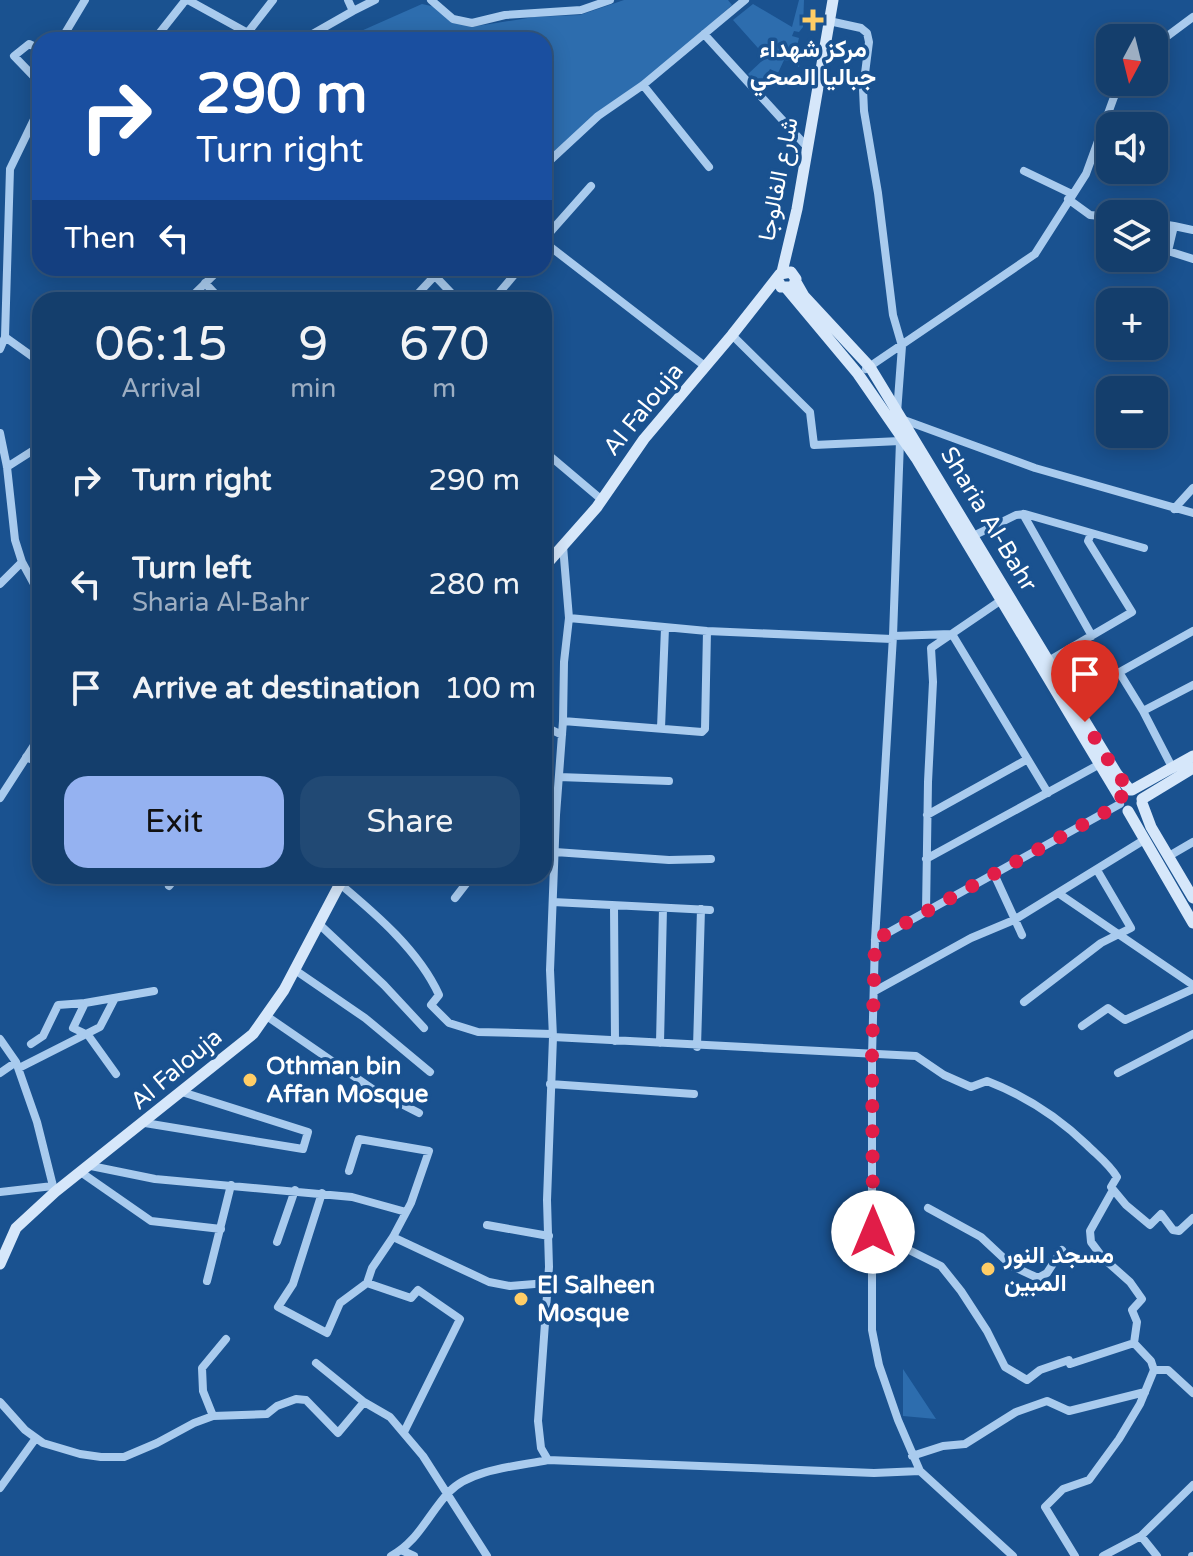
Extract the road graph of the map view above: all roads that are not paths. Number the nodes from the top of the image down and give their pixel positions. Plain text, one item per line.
1 (85, 0) edge
2 (273, 0) edge
3 (348, 0) edge
4 (375, 0) edge
5 (431, 0) edge
6 (745, 0) edge
7 (833, 0) edge
8 (605, 1) edge
9 (735, 4) edge
10 (353, 11) junction
11 (1193, 17) edge
12 (829, 21) junction
13 (66, 32) edge
14 (161, 32) edge
15 (238, 32) edge
16 (247, 32) edge
17 (316, 32) edge
18 (704, 34) junction
19 (1168, 36) edge
20 (32, 45) edge
21 (32, 75) edge
22 (643, 85) junction
23 (1115, 96) edge
24 (32, 124) edge
25 (808, 148) junction
26 (552, 159) edge
27 (709, 167) dead end
28 (1024, 171) dead end
29 (0, 183) edge
30 (10, 185) junction
31 (591, 186) dead end
32 (1070, 197) junction
33 (1096, 216) edge
34 (1168, 225) edge
35 (1174, 226) junction
36 (1193, 230) edge
37 (552, 232) edge
38 (552, 247) edge
39 (1193, 259) edge
40 (212, 276) edge
41 (435, 276) joint
42 (513, 276) edge
43 (780, 276) junction
44 (205, 283) junction
45 (791, 286) junction
46 (196, 292) edge
47 (213, 292) edge
48 (420, 292) edge
49 (450, 292) edge
50 (500, 292) edge
51 (732, 335) junction
52 (5, 337) junction
53 (902, 346) junction
54 (0, 349) edge
55 (32, 356) edge
56 (706, 367) junction
57 (870, 367) junction
58 (858, 374) junction
59 (898, 419) junction
60 (0, 433) edge
61 (902, 441) junction
62 (32, 451) edge
63 (552, 458) edge
64 (5, 467) edge
65 (1193, 488) edge
66 (602, 500) junction
67 (1174, 509) junction
68 (1193, 513) edge
69 (1023, 514) junction
70 (1091, 534) junction
71 (968, 538) junction
72 (563, 546) junction
73 (1144, 548) dead end
74 (552, 558) edge
75 (22, 562) junction
76 (32, 580) edge
77 (0, 584) edge
78 (1000, 601) junction
79 (569, 618) junction
80 (665, 628) dead end
81 (707, 631) junction
82 (1193, 631) edge
83 (952, 634) junction
84 (1092, 636) junction
85 (893, 637) junction
86 (1044, 664) junction
87 (1119, 672) junction
88 (1193, 685) edge
89 (1067, 701) junction
90 (1143, 711) junction
91 (563, 721) junction
92 (661, 728) junction
93 (552, 730) edge
94 (562, 735) junction
95 (32, 748) edge
96 (1193, 756) edge
97 (26, 757) junction
98 (32, 760) edge
99 (1026, 760) junction
100 (1100, 764) junction
101 (1193, 768) edge
102 (1173, 769) junction
103 (559, 777) junction
104 (669, 781) dead end
105 (1131, 790) junction
106 (1048, 793) junction
107 (0, 798) edge
108 (552, 799) edge
109 (557, 801) junction
110 (1142, 801) junction
111 (1122, 805) junction
112 (927, 815) junction
113 (1144, 840) junction
114 (1193, 842) edge
115 (555, 852) junction
116 (1169, 856) junction
117 (711, 859) dead end
118 (926, 859) junction
119 (1097, 870) junction
120 (994, 874) junction
121 (340, 884) edge
122 (346, 884) edge
123 (466, 884) edge
124 (1058, 893) junction
125 (455, 898) dead end
126 (1193, 898) edge
127 (553, 902) junction
128 (614, 906) junction
129 (663, 908) junction
130 (926, 911) junction
131 (1014, 920) junction
132 (1193, 923) edge
133 (320, 925) junction
134 (1022, 935) dead end
135 (1119, 935) junction
136 (875, 940) junction
137 (295, 970) junction
138 (1193, 987) edge
139 (154, 991) dead end
140 (875, 991) junction
141 (115, 998) junction
142 (1024, 1002) dead end
143 (85, 1003) junction
144 (268, 1017) junction
145 (1082, 1026) dead end
146 (424, 1028) dead end
147 (1193, 1034) edge
148 (88, 1035) junction
149 (552, 1036) junction
150 (0, 1039) edge
151 (615, 1041) junction
152 (660, 1043) junction
153 (31, 1044) dead end
154 (697, 1047) junction
155 (872, 1056) junction
156 (17, 1065) junction
157 (430, 1072) dead end
158 (0, 1073) edge
159 (1118, 1073) dead end
160 (116, 1074) dead end
161 (550, 1084) junction
162 (182, 1092) junction
163 (694, 1094) dead end
164 (419, 1113) dead end
165 (145, 1123) junction
166 (86, 1169) junction
167 (349, 1171) dead end
168 (231, 1185) junction
169 (54, 1189) junction
170 (295, 1190) junction
171 (1113, 1190) junction
172 (0, 1192) edge
173 (322, 1193) junction
174 (928, 1208) dead end
175 (406, 1212) junction
176 (1193, 1218) edge
177 (487, 1225) dead end
178 (221, 1229) junction
179 (873, 1232) junction
180 (549, 1236) junction
181 (393, 1237) junction
182 (277, 1242) dead end
183 (1062, 1250) dead end
184 (0, 1264) edge
185 (207, 1281) dead end
186 (367, 1283) junction
187 (547, 1283) junction
188 (226, 1339) dead end
189 (1134, 1343) junction
190 (316, 1363) dead end
191 (1154, 1370) junction
192 (1145, 1392) junction
193 (1193, 1393) edge
194 (0, 1402) edge
195 (364, 1402) junction
196 (213, 1416) junction
197 (404, 1432) junction
198 (36, 1438) junction
199 (912, 1456) junction
200 (548, 1460) junction
201 (920, 1471) junction
202 (1193, 1485) edge
203 (0, 1488) edge
204 (446, 1496) junction
205 (1141, 1536) junction
206 (401, 1550) junction
207 (391, 1556) edge
208 (414, 1556) edge
209 (487, 1556) edge
210 (1013, 1556) edge
211 (1075, 1556) edge
212 (1103, 1556) edge
213 (1157, 1556) edge

1 - 13 street
2 - 16 street
3 - 10 street
4 - 10 street
5 - 8 street
6 - 9 street
7 - 12 main road, شارع الفالوجا
9 - 18 street
10 - 17 street
11 - 19 street
12 - 25 main road, شارع الفالوجا
12 - 53 street
14 - 15 street
18 - 22 street
18 - 25 street
20 - 21 street
22 - 26 street
22 - 27 street
23 - 32 street
24 - 30 street
25 - 43 main road, شارع الفالوجا
28 - 32 street
29 - 30 street
30 - 52 street
31 - 37 street
32 - 33 street
32 - 53 street
34 - 35 street
35 - 36 street
35 - 39 street
38 - 56 street
40 - 44 street
41 - 48 street
41 - 49 street
42 - 50 street
43 - 45 main road
43 - 51 main road, Al Falouja
44 - 46 street
44 - 47 street
45 - 57 main road, Sharia Al-Bahr
45 - 58 main road, Sharia Al-Bahr
51 - 56 main road, Al Falouja
51 - 61 street
52 - 54 street
52 - 55 street
53 - 57 street
53 - 59 street
56 - 66 main road, Al Falouja
57 - 58 street
57 - 59 main road, Sharia Al-Bahr
58 - 59 main road, Sharia Al-Bahr
59 - 61 main road, Sharia Al-Bahr
59 - 67 street
59 - 71 main road, Sharia Al-Bahr
60 - 64 street
61 - 71 main road, Sharia Al-Bahr
61 - 85 street
62 - 64 street
63 - 66 street
64 - 75 street
65 - 67 street
66 - 72 main road, Al Falouja
67 - 68 street
69 - 70 street
69 - 71 street
69 - 84 street
70 - 73 street
70 - 84 street
71 - 78 main road, Sharia Al-Bahr
71 - 86 main road, Sharia Al-Bahr
72 - 74 main road, Al Falouja
72 - 79 street
75 - 76 street
75 - 77 street
78 - 83 street
78 - 86 main road, Sharia Al-Bahr
79 - 81 street
79 - 91 street
80 - 92 street
81 - 85 street
81 - 92 street
82 - 87 street
83 - 85 street
83 - 99 street
83 - 112 street
84 - 86 street
85 - 136 street
86 - 89 main road, Sharia Al-Bahr
87 - 89 street
87 - 90 street
88 - 90 street
89 - 100 main road, Sharia Al-Bahr
89 - 105 main road, Sharia Al-Bahr
90 - 102 street
91 - 92 street
91 - 94 street
93 - 94 street
94 - 103 street
95 - 97 street
96 - 102 main road
97 - 98 street
97 - 107 street
99 - 106 street
99 - 112 street
100 - 106 street
100 - 111 main road, Sharia Al-Bahr
101 - 110 main road
102 - 105 main road
103 - 104 street
103 - 109 street
105 - 110 main road
105 - 111 main road
106 - 118 street
108 - 109 street
109 - 115 street
110 - 111 main road
110 - 116 main road
111 - 113 main road, Sharia Al-Bahr
111 - 120 street
112 - 118 street
113 - 119 street
113 - 132 main road, Sharia Al-Bahr
114 - 116 street
115 - 117 street
115 - 127 street
116 - 126 main road
118 - 130 street
119 - 124 street
119 - 135 street
120 - 130 street
120 - 131 street
121 - 133 main road, Al Falouja
122 - 149 street
123 - 125 street
124 - 131 street
124 - 135 street
127 - 128 street
127 - 149 street
128 - 129 street
128 - 151 street
129 - 152 street
129 - 154 street
130 - 136 street
131 - 134 street
131 - 140 street
133 - 137 main road, Al Falouja
133 - 146 street
135 - 138 street
135 - 142 street
136 - 140 street
137 - 144 main road, Al Falouja
137 - 157 street
138 - 145 street
139 - 141 street
140 - 155 street
141 - 143 street
141 - 148 street
143 - 148 street
143 - 153 street
144 - 162 main road, Al Falouja
144 - 164 street
147 - 159 street
148 - 156 street
148 - 160 street
149 - 151 street
149 - 161 street
150 - 156 street
151 - 152 street
152 - 154 street
154 - 155 street
155 - 171 street
155 - 179 street
156 - 158 street
156 - 169 street
161 - 163 street
161 - 180 street
162 - 165 main road, Al Falouja
162 - 165 street
165 - 166 main road, Al Falouja
166 - 168 street
166 - 169 main road, Al Falouja
166 - 178 street
167 - 175 street
168 - 170 street
168 - 178 street
169 - 172 street
169 - 184 main road, Al Falouja
170 - 173 street
170 - 182 street
171 - 176 street
171 - 189 street
173 - 175 street
173 - 186 street
174 - 183 street
175 - 181 street
177 - 180 street
178 - 185 street
179 - 189 street
179 - 199 street
180 - 187 street
181 - 186 street
181 - 187 street
186 - 197 street
187 - 200 street
188 - 196 street
189 - 191 street
190 - 195 street
191 - 192 street
191 - 193 street
192 - 199 street
192 - 211 street
194 - 198 street
195 - 196 street
195 - 197 street
196 - 198 street
197 - 204 street
198 - 203 street
199 - 201 street
200 - 201 street
200 - 204 street
201 - 210 street
202 - 205 street
204 - 206 street
204 - 209 street
205 - 212 street
205 - 213 street
206 - 207 street
206 - 208 street

